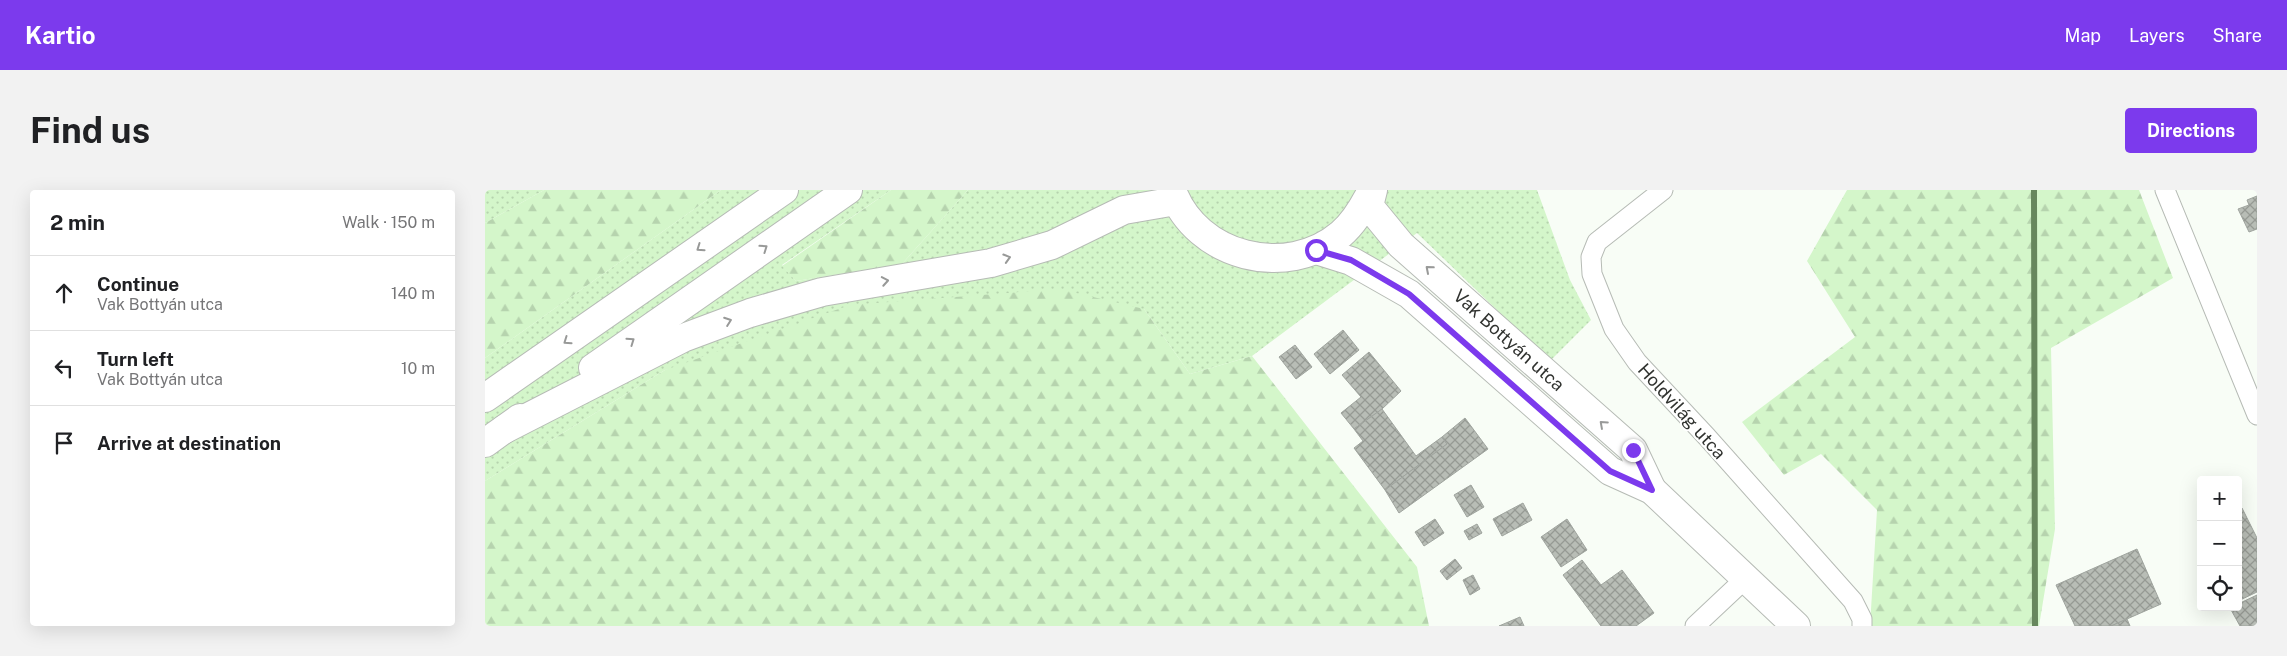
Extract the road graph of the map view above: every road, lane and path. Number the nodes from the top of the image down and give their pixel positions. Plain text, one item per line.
1 (783, 190) edge
2 (847, 190) edge
3 (1372, 190) edge
4 (1663, 190) edge
5 (2165, 190) edge
6 (1174, 195) edge
7 (1316, 250) junction
8 (486, 397) edge
9 (2257, 414) edge
10 (495, 436) edge
11 (1652, 490) junction
12 (1746, 578) junction
13 (1695, 626) edge
14 (1796, 626) edge
15 (1862, 626) edge

1 -> 8 main road
10 -> 2 main road
3 - 7 main road
11 -> 3 main road, Vak Bottyán utca
4 - 15 street, Holdvilág utca
5 - 9 street
6 - 7 main road
10 -> 6 main road
7 - 11 main road, Vak Bottyán utca
11 - 12 main road, Vak Bottyán utca
12 - 13 street
12 - 14 main road, Vak Bottyán utca

